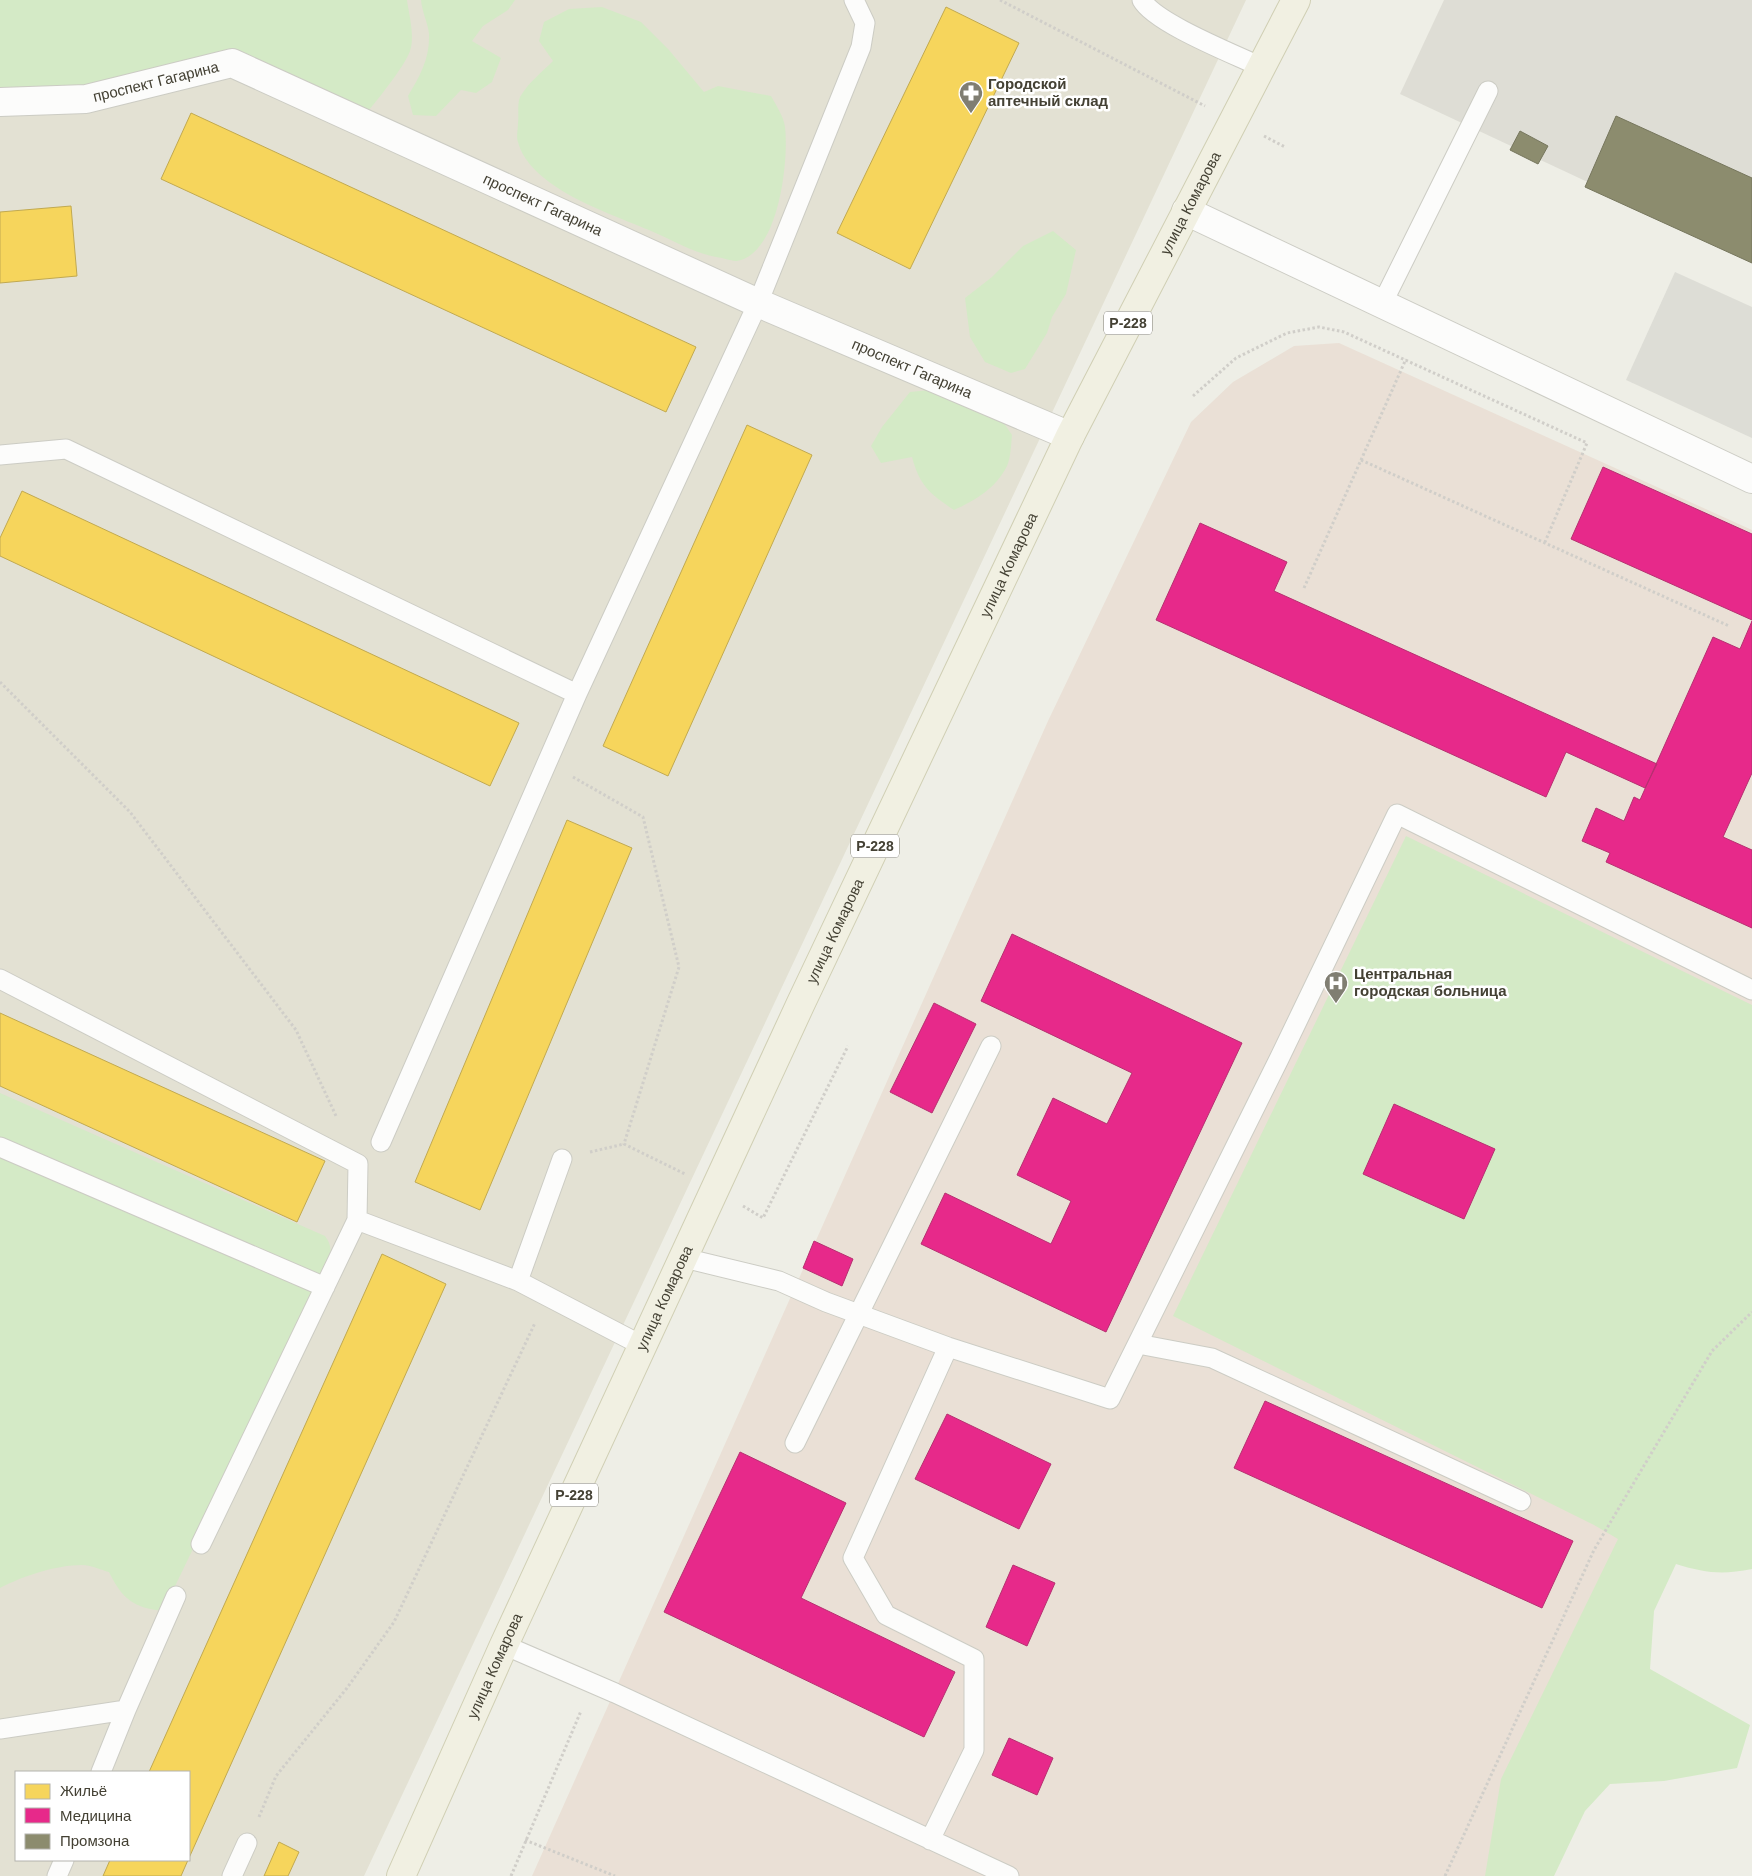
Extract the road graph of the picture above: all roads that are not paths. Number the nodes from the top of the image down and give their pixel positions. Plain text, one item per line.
1 (854, 0) edge
2 (1142, 0) edge
3 (1296, 0) edge
4 (1261, 67) junction
5 (1488, 91) dead end
6 (0, 102) edge
7 (1186, 211) junction
8 (758, 303) junction
9 (1382, 304) junction
10 (1070, 436) junction
11 (0, 455) edge
12 (1752, 479) edge
13 (577, 694) junction
14 (0, 979) edge
15 (1752, 990) edge
16 (991, 1046) dead end
17 (381, 1142) dead end
18 (0, 1147) edge
19 (562, 1158) road end
20 (357, 1220) junction
21 (684, 1258) junction
22 (518, 1281) junction
23 (325, 1287) junction
24 (857, 1314) junction
25 (1138, 1344) junction
26 (643, 1346) junction
27 (948, 1347) junction
28 (794, 1443) dead end
29 (1521, 1501) dead end
30 (201, 1544) dead end
31 (176, 1596) dead end
32 (504, 1645) junction
33 (126, 1710) junction
34 (0, 1729) edge
35 (101, 1771) edge
36 (930, 1840) junction
37 (247, 1843) road end
38 (64, 1861) edge
39 (57, 1876) edge
40 (232, 1876) edge
41 (401, 1876) edge
42 (1009, 1876) edge

1 - 8 lane
2 - 4 lane
3 - 4 main road, улица Комарова / Р-228
4 - 7 main road, улица Комарова / Р-228
5 - 9 lane
6 - 8 street, проспект Гагарина
7 - 9 street
7 - 10 main road, улица Комарова / Р-228
8 - 10 street, проспект Гагарина
8 - 13 lane
9 - 12 street
10 - 21 main road, улица Комарова / Р-228
11 - 13 lane
13 - 17 lane
14 - 20 lane
15 - 25 lane
16 - 24 lane
18 - 23 lane
19 - 22 lane
20 - 22 lane
20 - 23 lane
21 - 24 lane
21 - 26 main road, улица Комарова / Р-228
22 - 26 lane
23 - 30 lane
24 - 27 lane
24 - 28 lane
25 - 27 lane
25 - 29 lane
26 - 32 main road, улица Комарова / Р-228
27 - 36 lane
31 - 33 lane
32 - 36 lane
32 - 41 main road, улица Комарова / Р-228
33 - 34 lane
33 - 35 lane
36 - 42 lane
37 - 40 lane
38 - 39 lane

